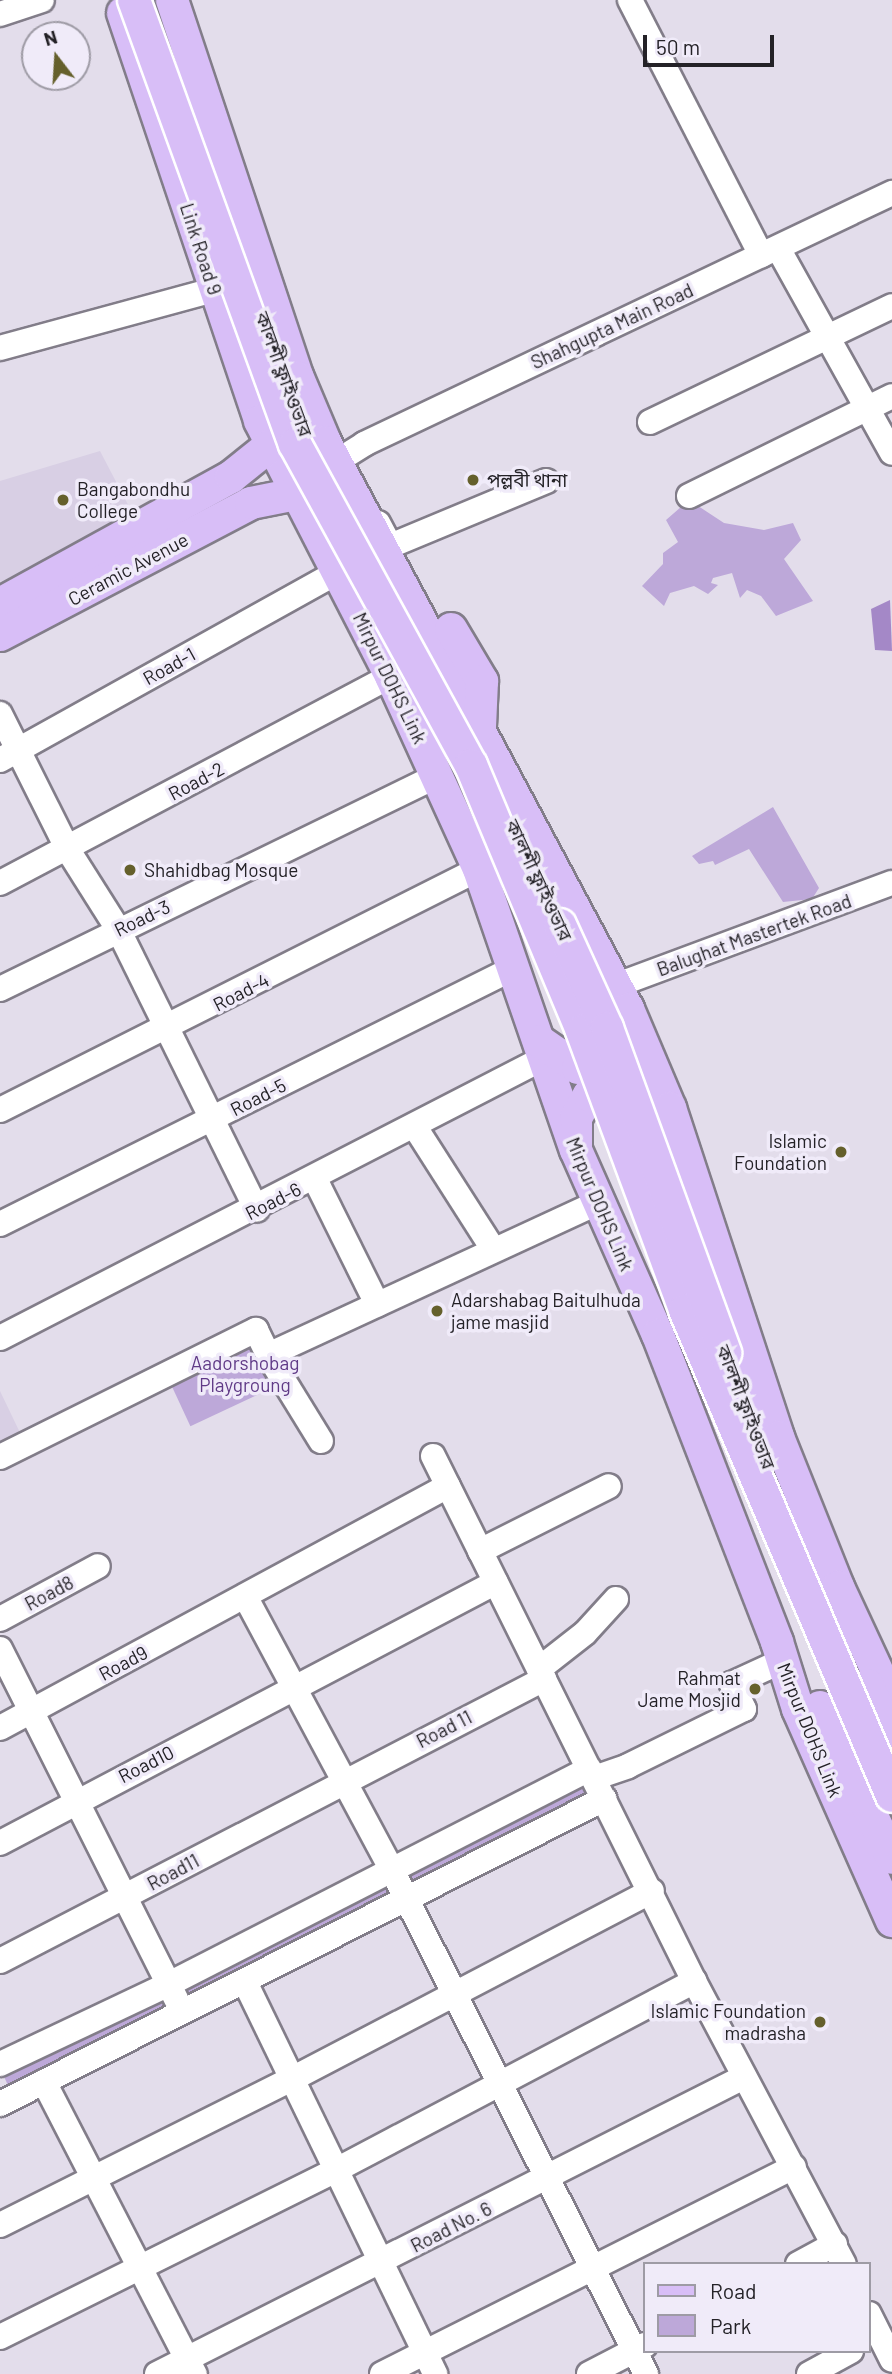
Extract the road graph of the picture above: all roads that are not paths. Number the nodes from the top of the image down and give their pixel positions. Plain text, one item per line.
1 (42, 0) edge
2 (119, 0) edge
3 (134, 0) edge
4 (156, 0) edge
5 (172, 0) edge
6 (630, 0) edge
7 (0, 14) edge
8 (892, 193) edge
9 (770, 253) junction
10 (214, 290) junction
11 (892, 306) edge
12 (828, 335) junction
13 (0, 348) edge
14 (892, 397) edge
15 (867, 409) junction
16 (650, 422) dead end
17 (271, 444) junction
18 (364, 444) junction
19 (329, 453) junction
20 (892, 453) edge
21 (546, 481) dead end
22 (296, 494) junction
23 (689, 496) dead end
24 (338, 572) junction
25 (0, 604) edge
26 (0, 635) edge
27 (391, 676) junction
28 (0, 714) edge
29 (9, 755) edge
30 (436, 776) junction
31 (68, 850) junction
32 (479, 869) junction
33 (0, 883) edge
34 (892, 883) edge
35 (118, 929) junction
36 (514, 968) junction
37 (0, 989) edge
38 (622, 997) junction
39 (166, 1030) junction
40 (541, 1050) junction
41 (670, 1108) junction
42 (0, 1110) edge
43 (211, 1121) junction
44 (415, 1127) junction
45 (576, 1150) junction
46 (316, 1179) junction
47 (597, 1203) junction
48 (257, 1210) junction
49 (0, 1224) edge
50 (494, 1249) junction
51 (377, 1304) junction
52 (0, 1338) edge
53 (268, 1355) junction
54 (321, 1441) dead end
55 (433, 1456) dead end
56 (0, 1457) edge
57 (448, 1486) junction
58 (609, 1486) dead end
59 (480, 1552) junction
60 (98, 1566) dead end
61 (496, 1582) junction
62 (838, 1587) junction
63 (246, 1598) junction
64 (616, 1599) dead end
65 (0, 1619) edge
66 (0, 1649) edge
67 (779, 1651) junction
68 (542, 1674) junction
69 (292, 1688) junction
70 (892, 1703) edge
71 (31, 1711) junction
72 (0, 1728) edge
73 (892, 1741) edge
74 (892, 1775) edge
75 (344, 1781) junction
76 (596, 1782) junction
77 (892, 1796) edge
78 (76, 1800) junction
79 (0, 1843) edge
80 (892, 1858) edge
81 (391, 1868) junction
82 (652, 1891) junction
83 (125, 1898) junction
84 (406, 1899) junction
85 (892, 1921) edge
86 (0, 1961) edge
87 (694, 1981) junction
88 (245, 1982) junction
89 (169, 1984) junction
90 (453, 1992) junction
91 (183, 2014) junction
92 (0, 2064) edge
93 (744, 2077) junction
94 (292, 2080) junction
95 (44, 2082) junction
96 (501, 2084) junction
97 (0, 2104) edge
98 (794, 2167) junction
99 (338, 2169) junction
100 (95, 2176) junction
101 (547, 2177) junction
102 (0, 2225) edge
103 (839, 2254) edge
104 (383, 2262) junction
105 (806, 2262) edge
106 (139, 2268) junction
107 (591, 2269) junction
108 (873, 2331) edge
109 (0, 2337) edge
110 (640, 2348) edge
111 (847, 2353) edge
112 (892, 2360) edge
113 (429, 2363) edge
114 (191, 2366) edge
115 (157, 2374) edge
116 (382, 2374) edge
117 (590, 2374) edge
118 (646, 2374) edge
119 (809, 2374) edge

1 - 7 street
2 - 10 main road, Link Road 9
3 - 77 main road, bridge
4 - 74 main road, কালশী ফ্লাইওভার, bridge
5 - 19 main road
6 - 9 street
8 - 9 street, Shahgupta Main Road
9 - 12 street
9 - 18 street, Shahgupta Main Road
10 - 13 street
10 - 17 main road, Link Road 9
11 - 12 street
12 - 15 street
12 - 16 street
14 - 15 street
15 - 20 street
15 - 23 street
17 - 22 main road, Link Road 9
17 - 25 main road
18 - 19 street, Shahgupta Main Road
18 - 21 street
19 - 38 main road
22 - 24 main road, Mirpur DOHS Link
22 - 26 main road, Ceramic Avenue
24 - 27 main road, Mirpur DOHS Link
24 - 29 street, Road-1
27 - 30 main road, Mirpur DOHS Link
27 - 31 street, Road-2
28 - 29 street
29 - 31 street
30 - 32 main road, Mirpur DOHS Link
30 - 35 street, Road-3
31 - 33 street, Road-2
31 - 35 street
32 - 36 main road, Mirpur DOHS Link
32 - 39 street, Road-4
34 - 38 street, Balughat Mastertek Road
35 - 37 street, Road-3
35 - 39 street
36 - 40 main road, Mirpur DOHS Link
36 - 43 street, Road-5
38 - 40 main road
38 - 41 main road
39 - 42 street, Road-4
39 - 43 street
40 - 44 street, Road-6
40 - 45 main road, Mirpur DOHS Link
41 - 45 main road
41 - 62 main road
43 - 48 street
43 - 49 street, Road-5
44 - 46 street, Road-6
44 - 50 street
45 - 47 main road, Mirpur DOHS Link
46 - 48 street, Road-6
46 - 51 street
47 - 50 street
47 - 67 main road, Mirpur DOHS Link
48 - 52 street, Road-6
50 - 51 street
51 - 53 street
53 - 54 street
53 - 56 street
55 - 57 street
57 - 59 street
57 - 63 street, Road9
58 - 59 street
59 - 61 street
60 - 65 street, Road8
61 - 68 street
61 - 69 street, Road10
62 - 70 main road
62 - 73 main road
63 - 69 street
63 - 71 street, Road9
64 - 68 street, Road 11
66 - 71 street
67 - 76 street
67 - 80 main road
67 - 85 main road, Mirpur DOHS Link
68 - 75 street, Road 11
68 - 76 street
69 - 75 street
69 - 78 street, Road10
71 - 72 street, Road9
71 - 78 street
75 - 81 street
75 - 83 street, Road11
76 - 81 street
76 - 82 street
76 - 84 street
78 - 79 street, Road10
78 - 83 street
81 - 84 street
81 - 89 street
82 - 87 street
82 - 90 street
83 - 86 street, Road11
83 - 89 street
84 - 88 street
84 - 90 street
87 - 93 street
87 - 96 street
88 - 91 street
88 - 94 street
89 - 91 street
89 - 92 street
90 - 94 street
90 - 96 street
91 - 95 street
93 - 98 street
93 - 101 street, Road No. 6
94 - 99 street
94 - 100 street
95 - 97 street
95 - 100 street
96 - 99 street
96 - 101 street
98 - 103 street
98 - 107 street
99 - 104 street
99 - 106 street
100 - 102 street
100 - 106 street
101 - 104 street, Road No. 6
101 - 107 street
103 - 105 street
104 - 113 street
104 - 114 street, Road No. 6
106 - 109 street
106 - 114 street
107 - 110 street
107 - 113 street
108 - 112 street
110 - 117 street
110 - 118 street
111 - 119 street
113 - 116 street
114 - 115 street, Road No. 6

